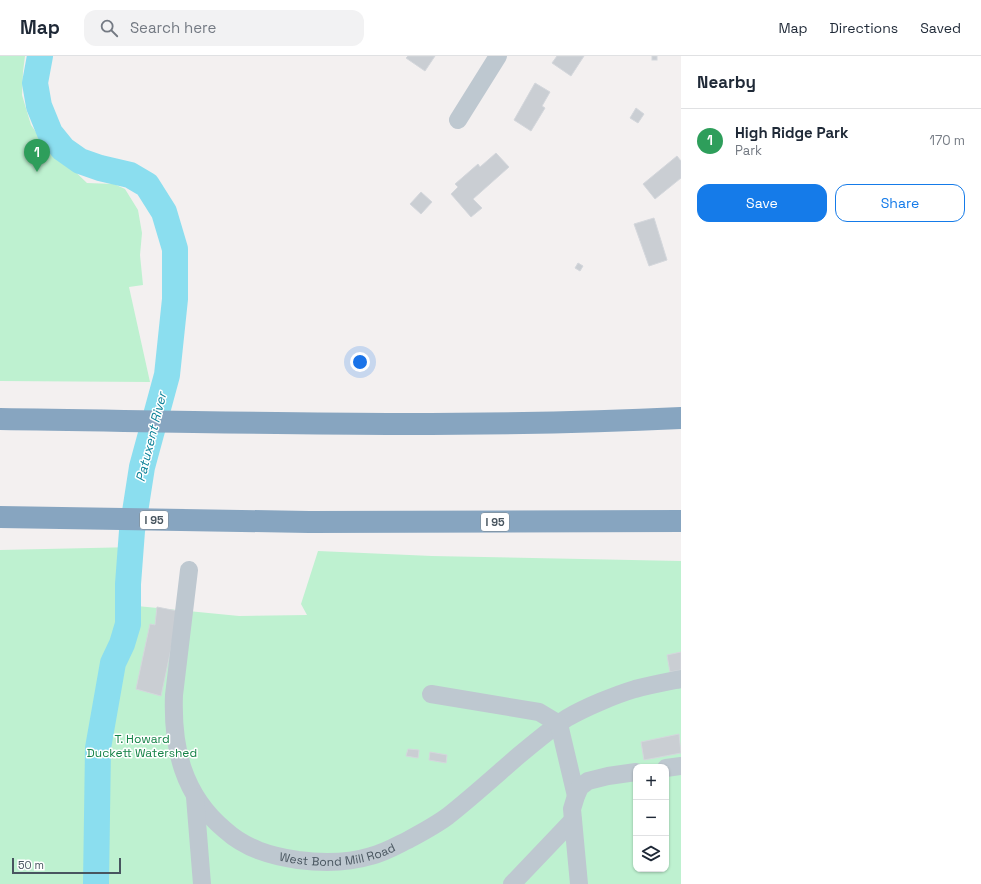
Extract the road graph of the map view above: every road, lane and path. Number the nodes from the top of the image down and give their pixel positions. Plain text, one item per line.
1 (498, 56) edge
2 (458, 120) dead end
3 (681, 418) edge
4 (0, 419) edge
5 (0, 517) edge
6 (681, 521) edge
7 (189, 570) dead end
8 (681, 679) edge
9 (432, 694) dead end
10 (560, 724) junction
11 (681, 766) edge
12 (669, 768) edge
13 (633, 772) edge
14 (576, 796) junction
15 (196, 797) junction
16 (573, 820) junction
17 (202, 884) edge
18 (512, 884) edge
19 (579, 884) edge

1 - 2 street
3 - 4 highway
5 - 6 highway, I 95
7 - 15 street, West Bond Mill Road
8 - 10 street, West Bond Mill Road
9 - 10 street
10 - 14 street
10 - 15 street, West Bond Mill Road
11 - 12 street
13 - 14 street
14 - 16 street
15 - 17 street
16 - 18 street
16 - 19 street

